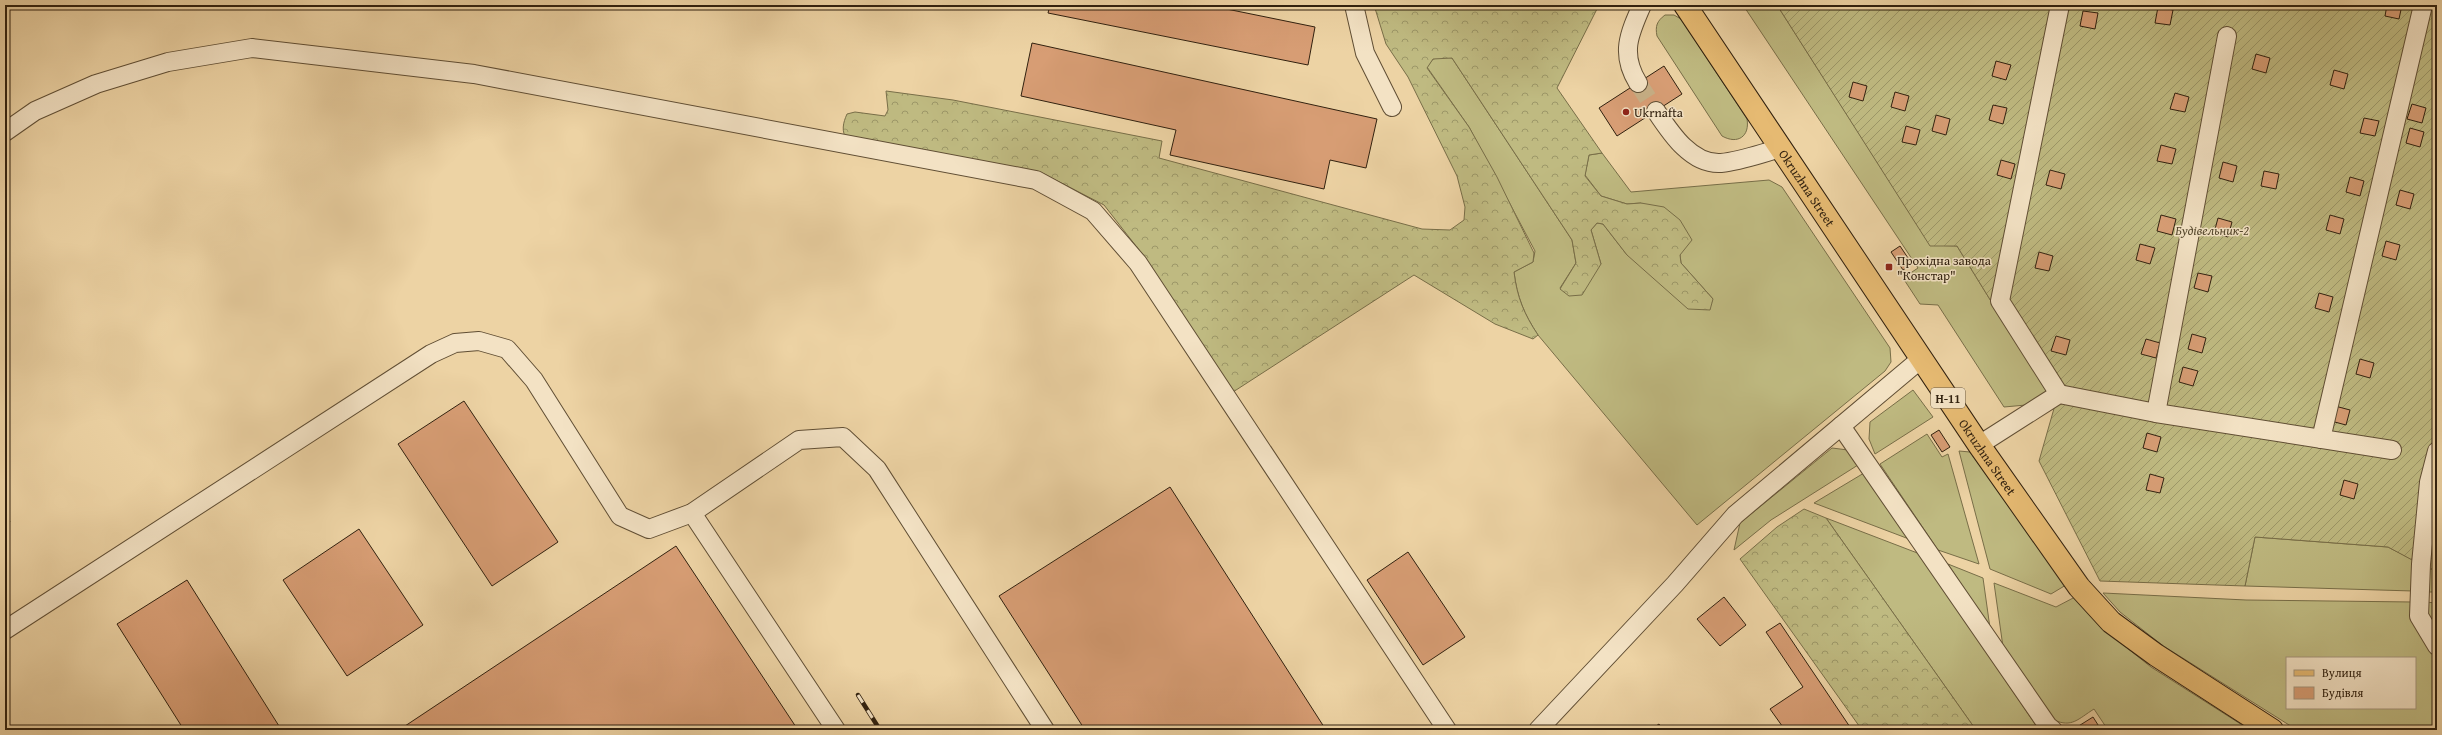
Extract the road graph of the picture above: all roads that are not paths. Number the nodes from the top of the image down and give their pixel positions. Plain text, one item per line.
1 (1354, 5) edge
2 (1642, 5) edge
3 (1685, 5) edge
4 (2060, 5) edge
5 (2423, 5) edge
6 (2227, 36) dead end
7 (1638, 83) tunnel mouth
8 (1392, 107) dead end
9 (1656, 110) tunnel mouth
10 (5, 132) edge
11 (1782, 148) junction
12 (1922, 358) junction
13 (2059, 394) junction
14 (2156, 413) junction
15 (1841, 426) junction
16 (2321, 438) junction
17 (1979, 445) junction
18 (2392, 450) dead end
19 (2437, 451) edge
20 (692, 513) junction
21 (2430, 549) edge
22 (5, 630) edge
23 (2437, 646) edge
24 (836, 730) edge
25 (1046, 730) edge
26 (1447, 730) edge
27 (1538, 730) edge
28 (2053, 730) edge
29 (2272, 730) edge

1 - 8 street
2 - 7 street
3 - 11 main road, Okruzhna Street / Н-11
4 - 13 street
5 - 16 street
6 - 14 street
9 - 11 street
10 - 26 street
11 - 12 main road, Okruzhna Street / Н-11
12 - 15 street
12 - 17 main road, Okruzhna Street / Н-11
13 - 14 street
13 - 17 street
14 - 16 street
15 - 27 street
15 - 28 street
16 - 18 street
17 - 29 main road, Okruzhna Street / Н-11
19 - 21 street
20 - 22 street
20 - 24 street
20 - 25 street
21 - 23 street

